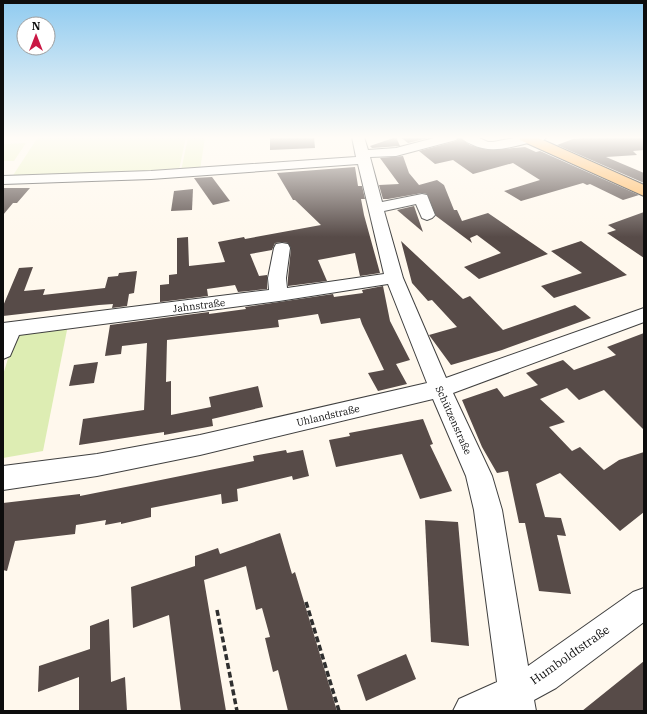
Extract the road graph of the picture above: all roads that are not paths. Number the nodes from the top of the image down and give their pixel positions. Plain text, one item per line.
1 (192, 170) edge
2 (366, 170) edge
3 (601, 170) edge
4 (3, 180) edge
5 (644, 191) edge
6 (376, 208) junction
7 (427, 215) dead end
8 (282, 248) dead end
9 (394, 278) junction
10 (279, 295) junction
11 (644, 315) edge
12 (7, 329) edge
13 (3, 351) edge
14 (440, 389) junction
15 (3, 478) edge
16 (644, 603) edge
17 (517, 701) edge
18 (471, 711) edge

1 - 4 street
2 - 6 street, Schützenstraße
3 - 5 main road
6 - 7 street
6 - 9 street, Schützenstraße
8 - 10 street
9 - 10 street, Jahnstraße
9 - 14 street, Schützenstraße
10 - 12 street, Jahnstraße
11 - 14 street, Uhlandstraße
12 - 13 street
14 - 15 street, Uhlandstraße
14 - 17 street, Schützenstraße
16 - 17 street, Humboldtstraße
17 - 18 street, Humboldtstraße

